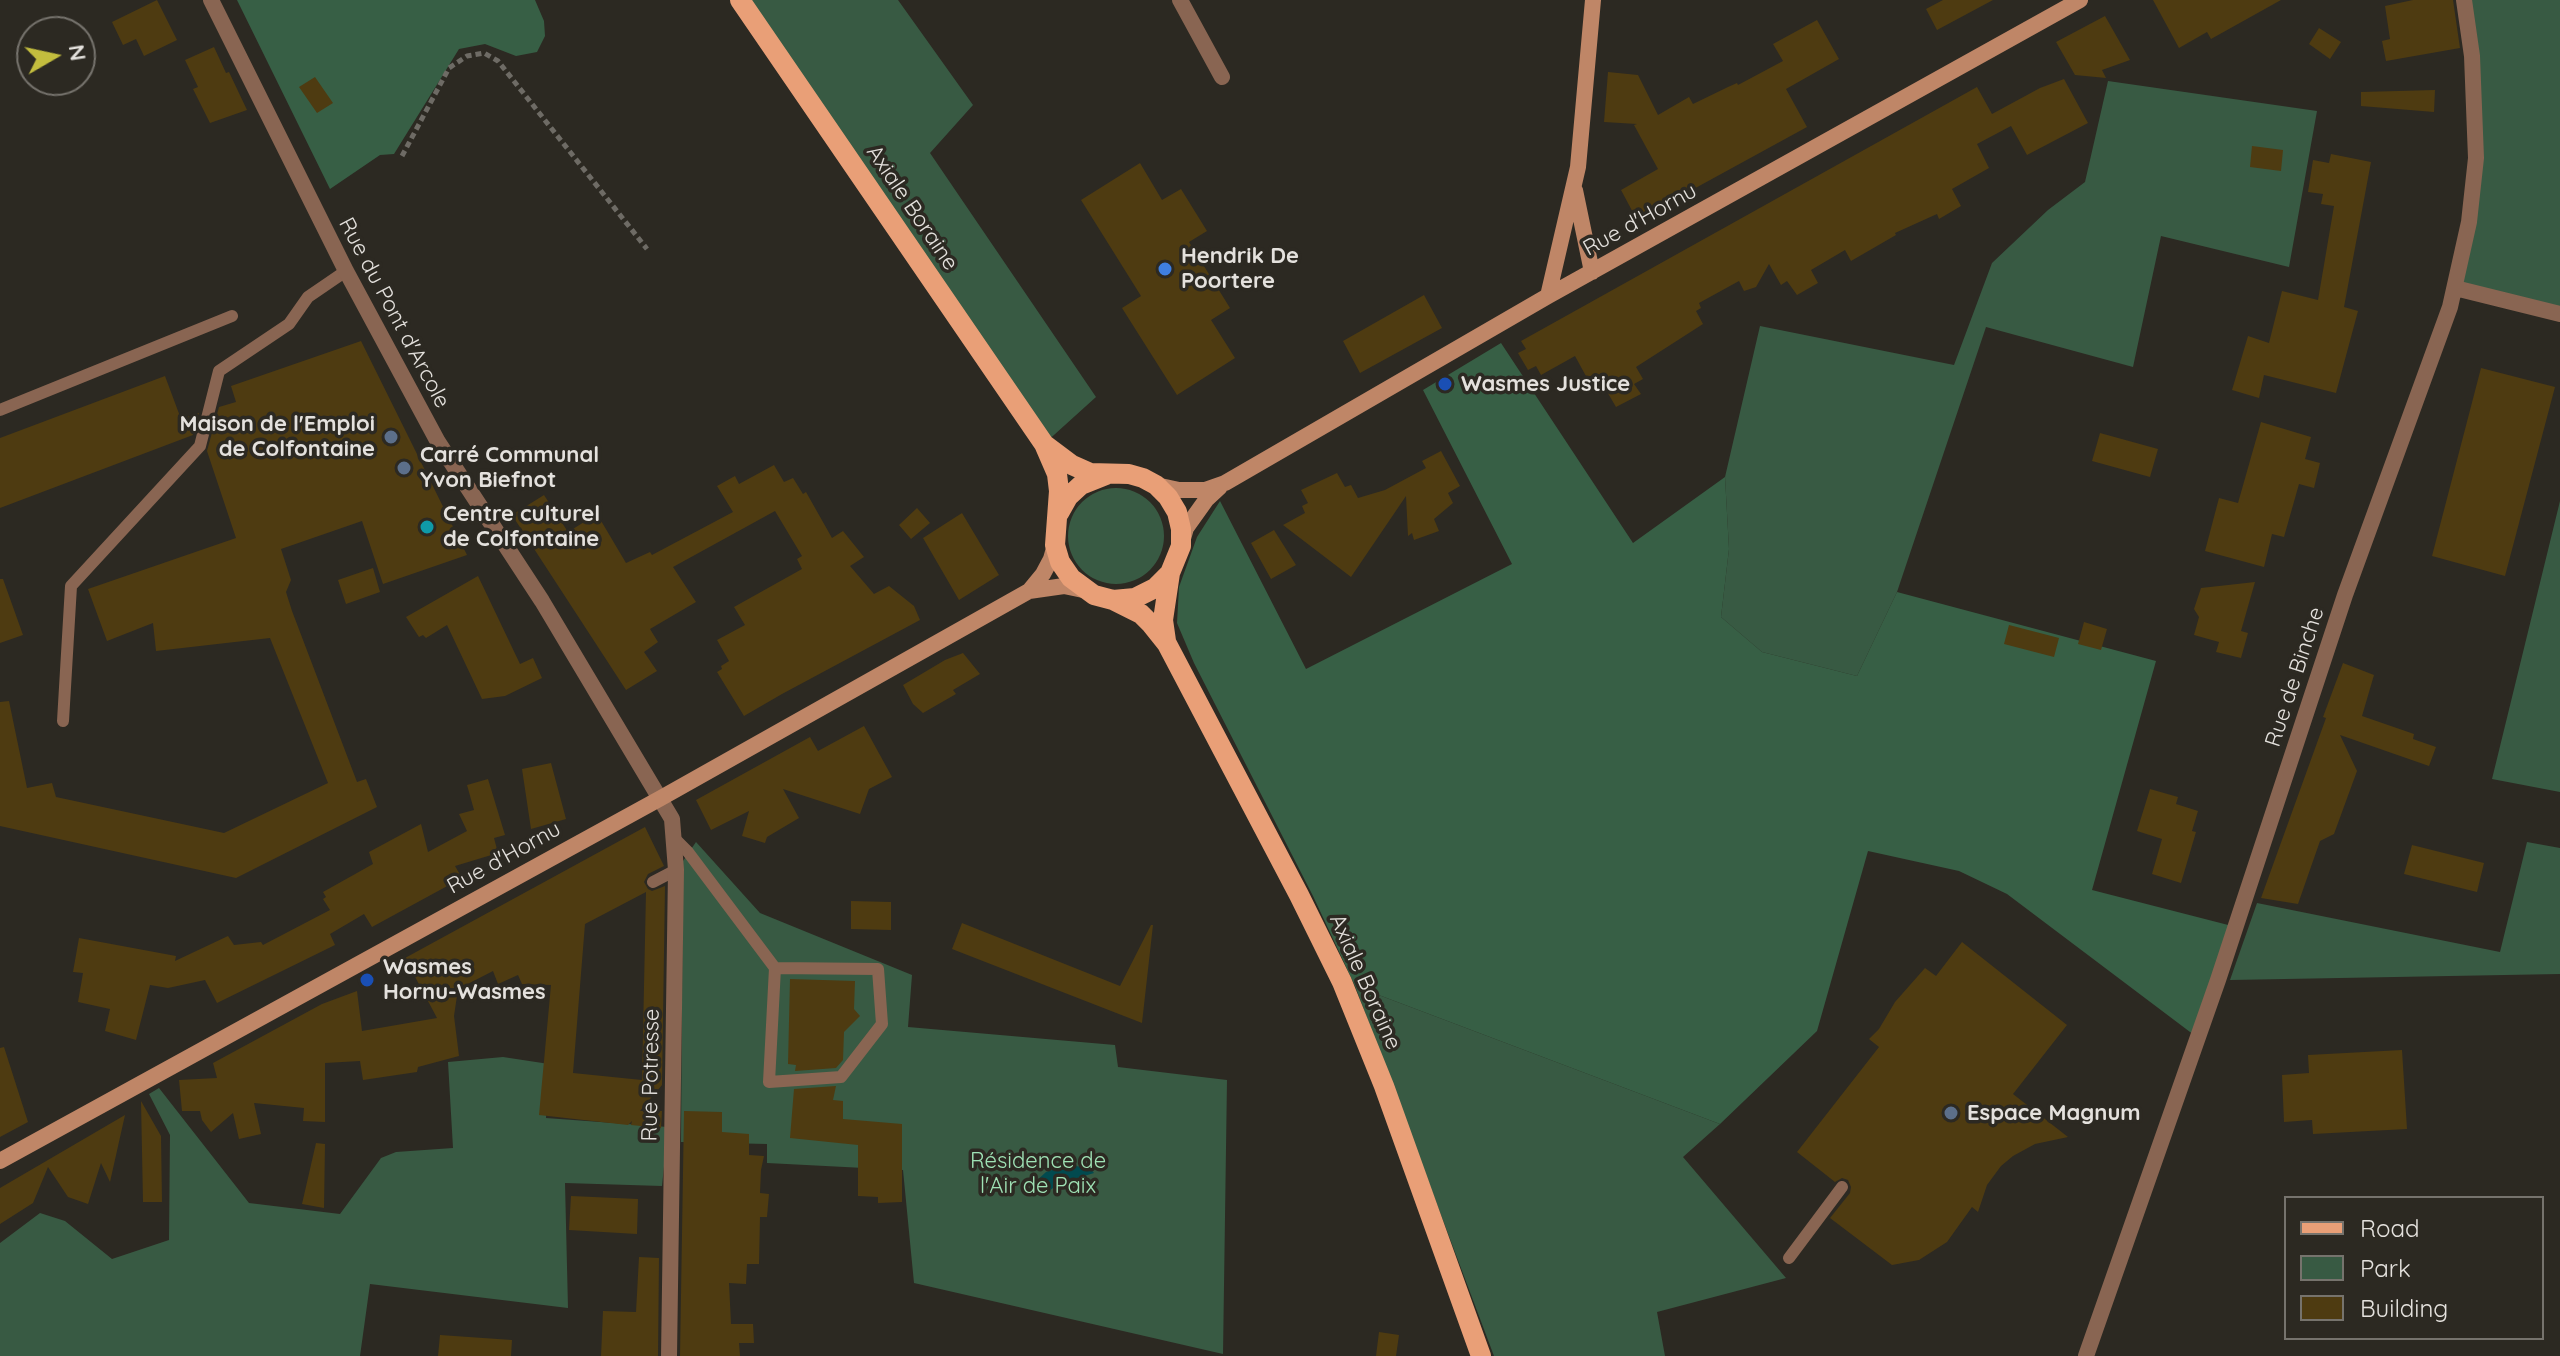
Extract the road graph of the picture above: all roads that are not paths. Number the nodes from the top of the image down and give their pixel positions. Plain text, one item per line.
1 (211, 0) edge
2 (740, 0) edge
3 (1180, 0) edge
4 (1593, 0) edge
5 (2080, 0) edge
6 (2464, 0) edge
7 (1222, 77) dead end
8 (1574, 185) junction
9 (346, 271) junction
10 (1592, 272) junction
11 (2455, 288) junction
12 (1548, 296) junction
13 (2560, 314) edge
14 (232, 316) dead end
15 (0, 410) edge
16 (1044, 444) junction
17 (1114, 473) junction
18 (1225, 483) junction
19 (1156, 485) junction
20 (1059, 513) junction
21 (1055, 545) junction
22 (1181, 546) junction
23 (1170, 573) junction
24 (1085, 590) junction
25 (1029, 591) junction
26 (1113, 600) junction
27 (1167, 644) junction
28 (63, 721) dead end
29 (661, 798) junction
30 (676, 840) junction
31 (676, 870) junction
32 (653, 882) dead end
33 (775, 968) junction
34 (0, 1161) edge
35 (1842, 1187) dead end
36 (1789, 1258) dead end
37 (669, 1356) edge
38 (1481, 1356) edge
39 (2086, 1356) edge

1 - 9 street, Rue du Pont d'Arcole
2 - 16 main road, Axiale Boraine
3 - 7 street
4 - 8 street
5 - 10 street, Rue d'Hornu
6 - 11 street, Rue de Binche
8 - 10 street
8 - 12 street
9 - 28 lane
9 - 29 street, Rue du Pont d'Arcole
10 - 12 street, Rue d'Hornu
11 - 13 street
11 - 39 street, Rue de Binche
12 - 18 street, Rue d'Hornu
14 - 15 lane
16 - 17 main road, Axiale Boraine
16 - 20 main road, Axiale Boraine
17 - 19 main road, Axiale Boraine
17 - 20 main road
18 - 19 street
18 - 22 street
19 - 22 main road
20 - 21 main road, Axiale Boraine
21 - 24 main road
21 - 25 street
22 - 23 main road
23 - 26 main road
23 - 27 main road
24 - 25 street
24 - 26 main road
25 - 29 street, Rue d'Hornu
26 - 27 main road
27 - 38 main road, Axiale Boraine
29 - 30 street, Rue Potresse
29 - 34 street, Rue d'Hornu
30 - 31 street, Rue Potresse
30 - 33 lane
31 - 32 lane
31 - 37 street, Rue Potresse
33 - 33 lane
35 - 36 lane

